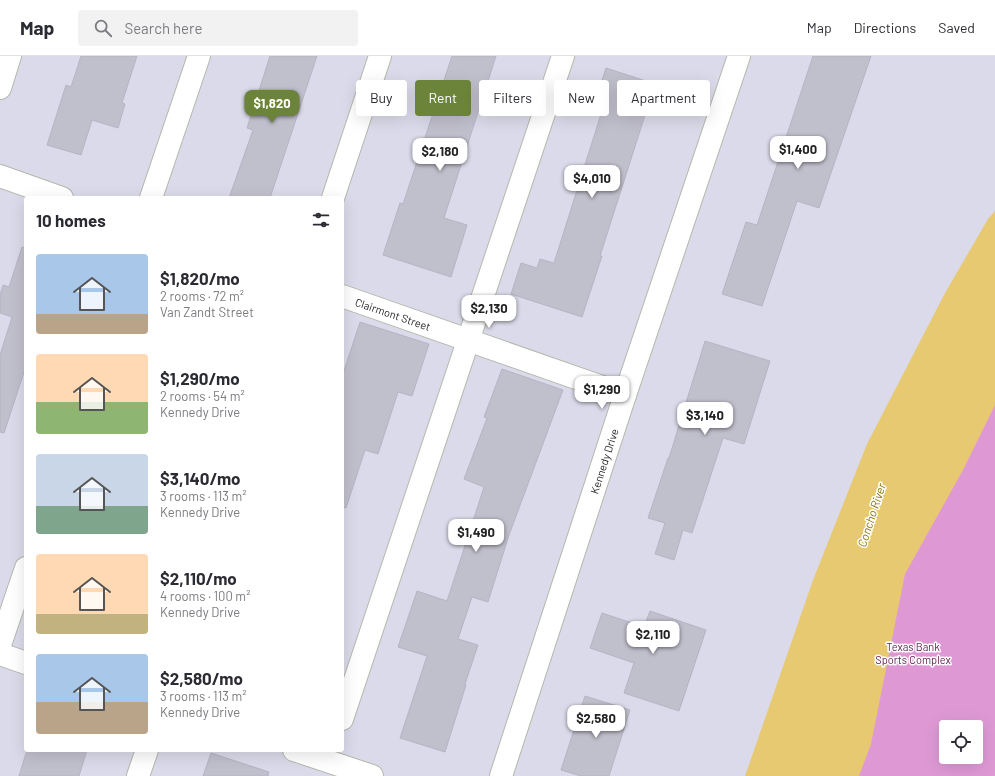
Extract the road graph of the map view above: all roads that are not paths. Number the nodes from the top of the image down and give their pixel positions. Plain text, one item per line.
1 (10, 56) edge
2 (199, 56) edge
3 (380, 56) edge
4 (563, 56) edge
5 (739, 56) edge
6 (0, 88) edge
7 (0, 176) edge
8 (56, 196) edge
9 (152, 196) edge
10 (334, 196) edge
11 (344, 297) edge
12 (468, 340) junction
13 (625, 394) junction
14 (24, 574) edge
15 (0, 644) edge
16 (0, 654) edge
17 (24, 662) edge
18 (344, 713) edge
19 (146, 752) edge
20 (306, 752) edge
21 (330, 756) edge
22 (138, 776) edge
23 (372, 776) edge
24 (501, 776) edge

1 - 6 street
2 - 9 street
3 - 10 street
4 - 12 street
5 - 13 street, Kennedy Drive
7 - 8 street
11 - 12 street, Clairmont Street
12 - 13 street, Clairmont Street
12 - 18 street
13 - 24 street, Kennedy Drive
14 - 15 street
16 - 17 street
19 - 22 street
20 - 21 street
21 - 23 street

